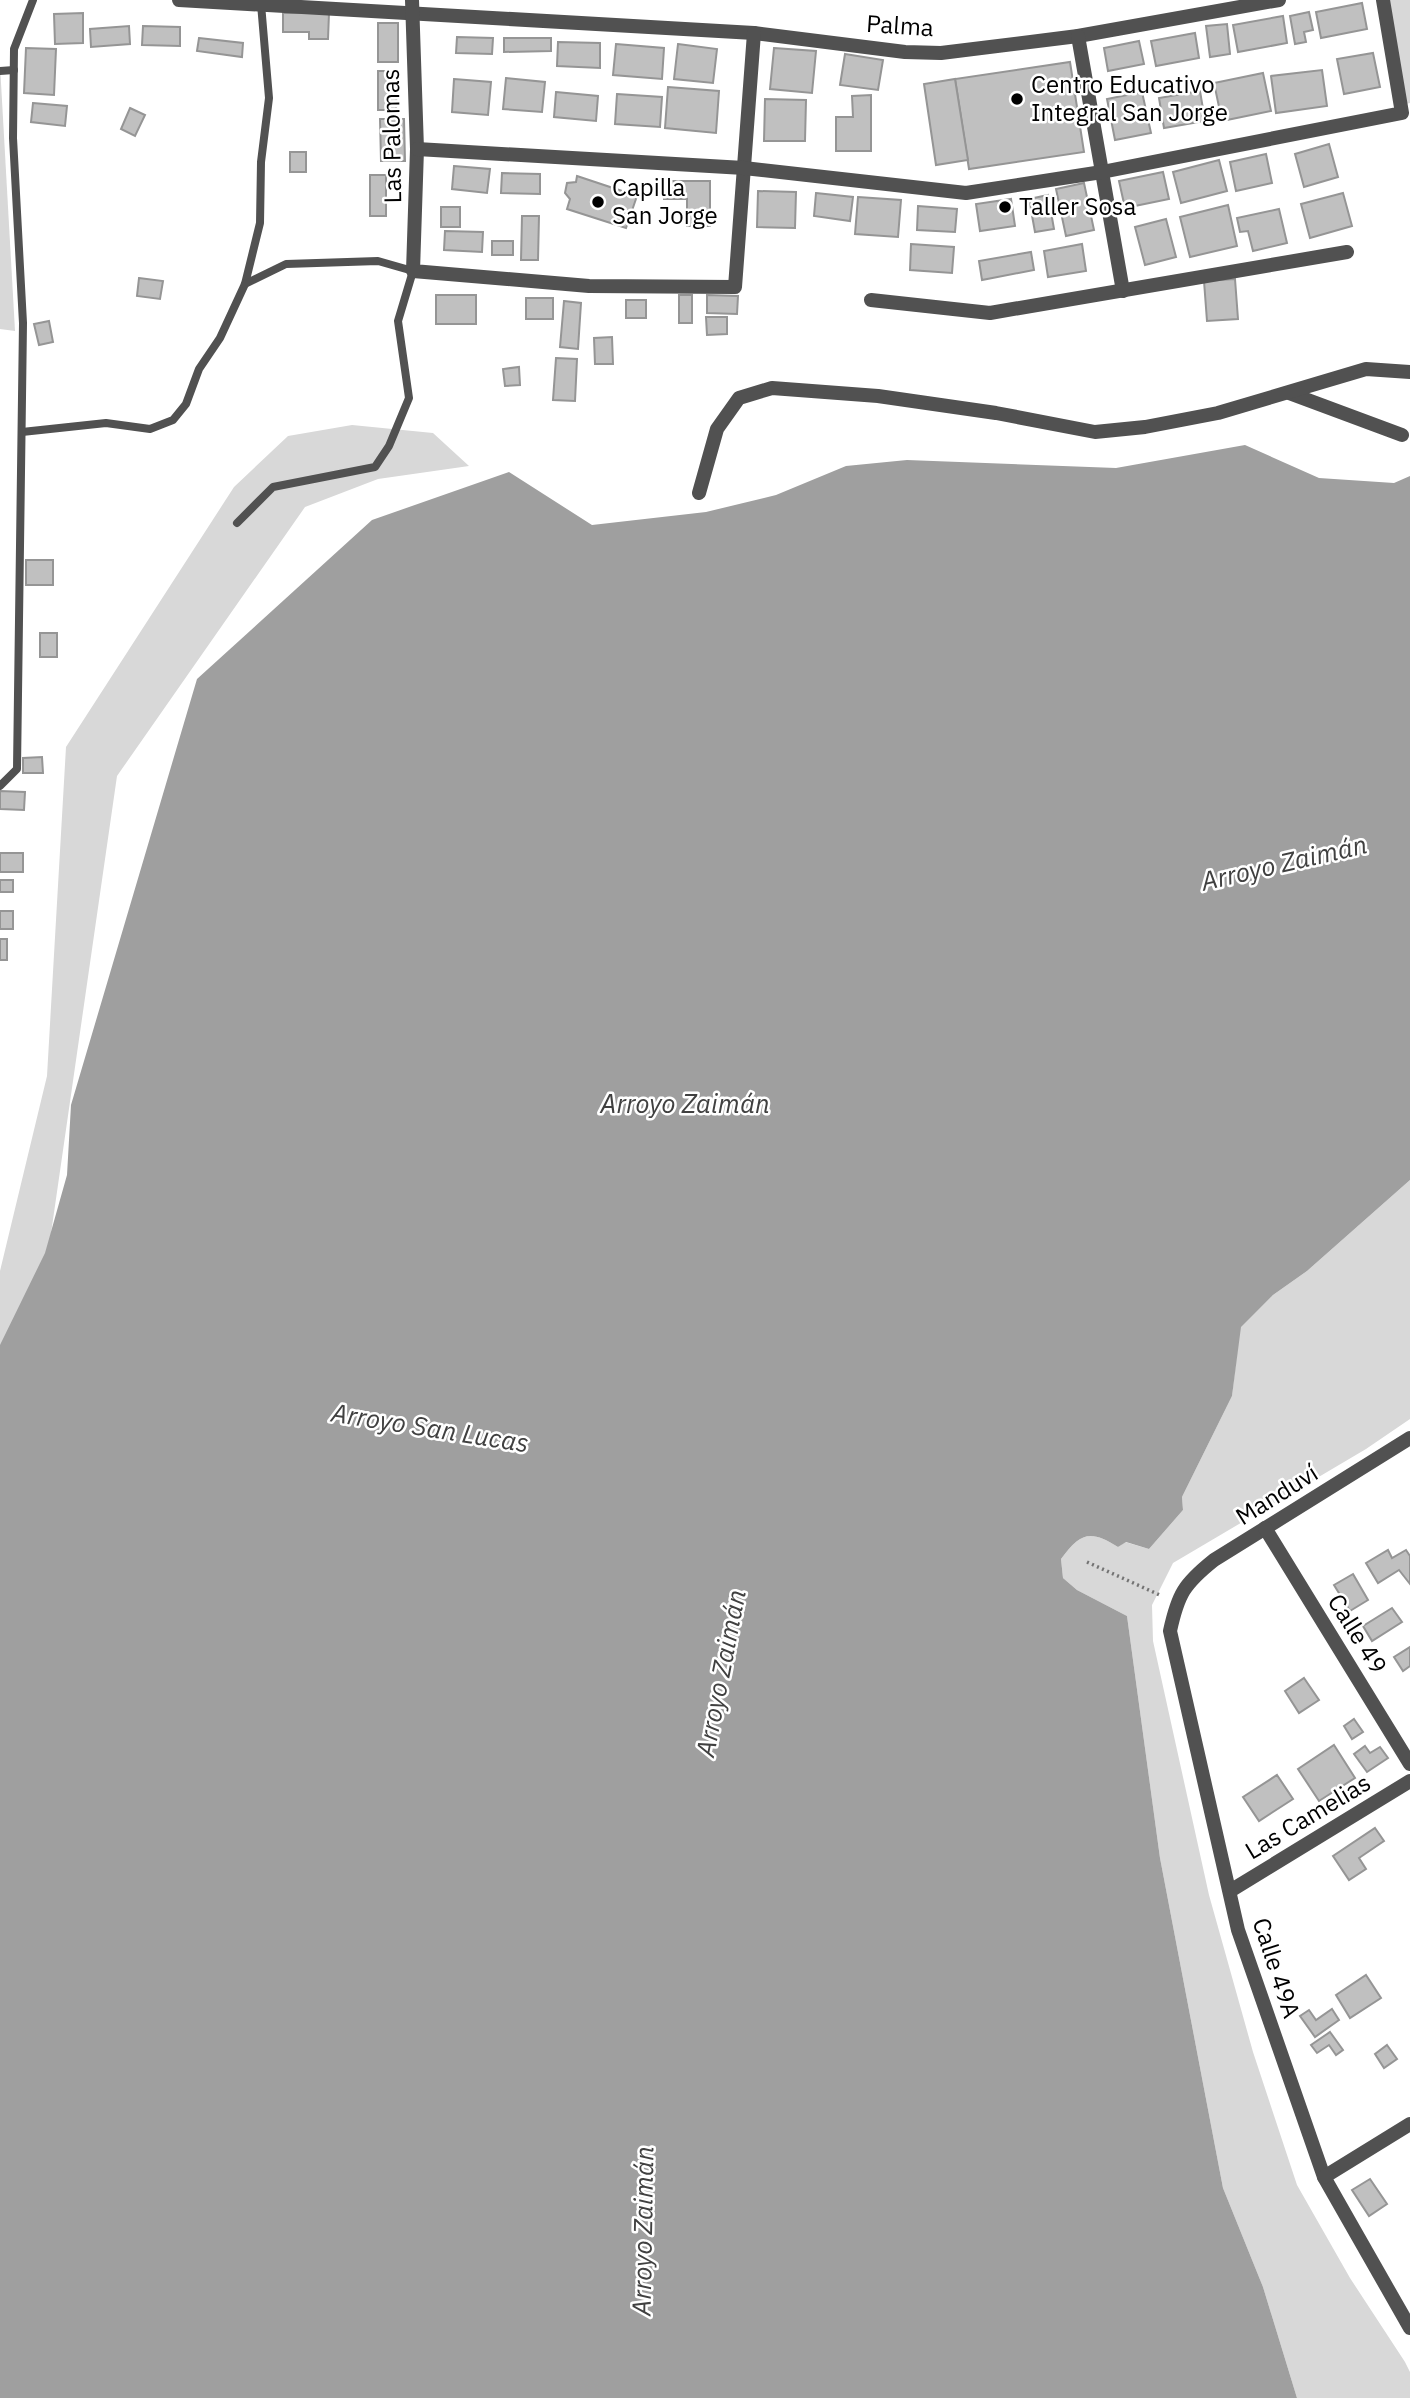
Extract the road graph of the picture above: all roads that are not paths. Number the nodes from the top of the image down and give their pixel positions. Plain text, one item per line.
1 (33, 0) edge
2 (179, 0) edge
3 (1279, 0) edge
4 (1383, 0) edge
5 (261, 5) junction
6 (412, 6) edge
7 (754, 33) junction
8 (1078, 36) junction
9 (14, 70) junction
10 (0, 71) edge
11 (418, 149) junction
12 (744, 168) junction
13 (1102, 172) junction
14 (1347, 252) dead end
15 (413, 271) junction
16 (245, 284) junction
17 (1123, 291) junction
18 (870, 300) dead end
19 (1410, 372) edge
20 (1289, 393) junction
21 (22, 432) junction
22 (1402, 435) dead end
23 (699, 493) dead end
24 (237, 523) dead end
25 (0, 786) edge
26 (1410, 1438) edge
27 (1265, 1528) junction
28 (1169, 1598) joint
29 (1410, 1764) edge
30 (1410, 1781) edge
31 (1230, 1891) junction
32 (1410, 2124) edge
33 (1324, 2177) junction
34 (1410, 2328) edge

1 - 9 lane
2 - 5 street, Palma
3 - 8 street, Palma
4 - 13 street
5 - 6 street, Palma
5 - 16 lane
6 - 7 street, Palma
6 - 11 street, Las Palomas
7 - 8 street, Palma
7 - 12 street
8 - 13 street
9 - 10 lane
9 - 21 lane
11 - 12 street
11 - 15 street, Las Palomas
12 - 13 street
12 - 15 street
13 - 17 street
14 - 17 street
15 - 16 lane
15 - 24 lane
16 - 21 lane
17 - 18 street
19 - 20 street
20 - 22 street
20 - 23 street
21 - 25 lane
26 - 27 street, Manduví
27 - 28 street, Manduví
27 - 29 street, Calle 49
28 - 31 street, Calle 49A
30 - 31 street, Las Camelias
31 - 33 street, Calle 49A
32 - 33 street
33 - 34 street, Calle 49A

